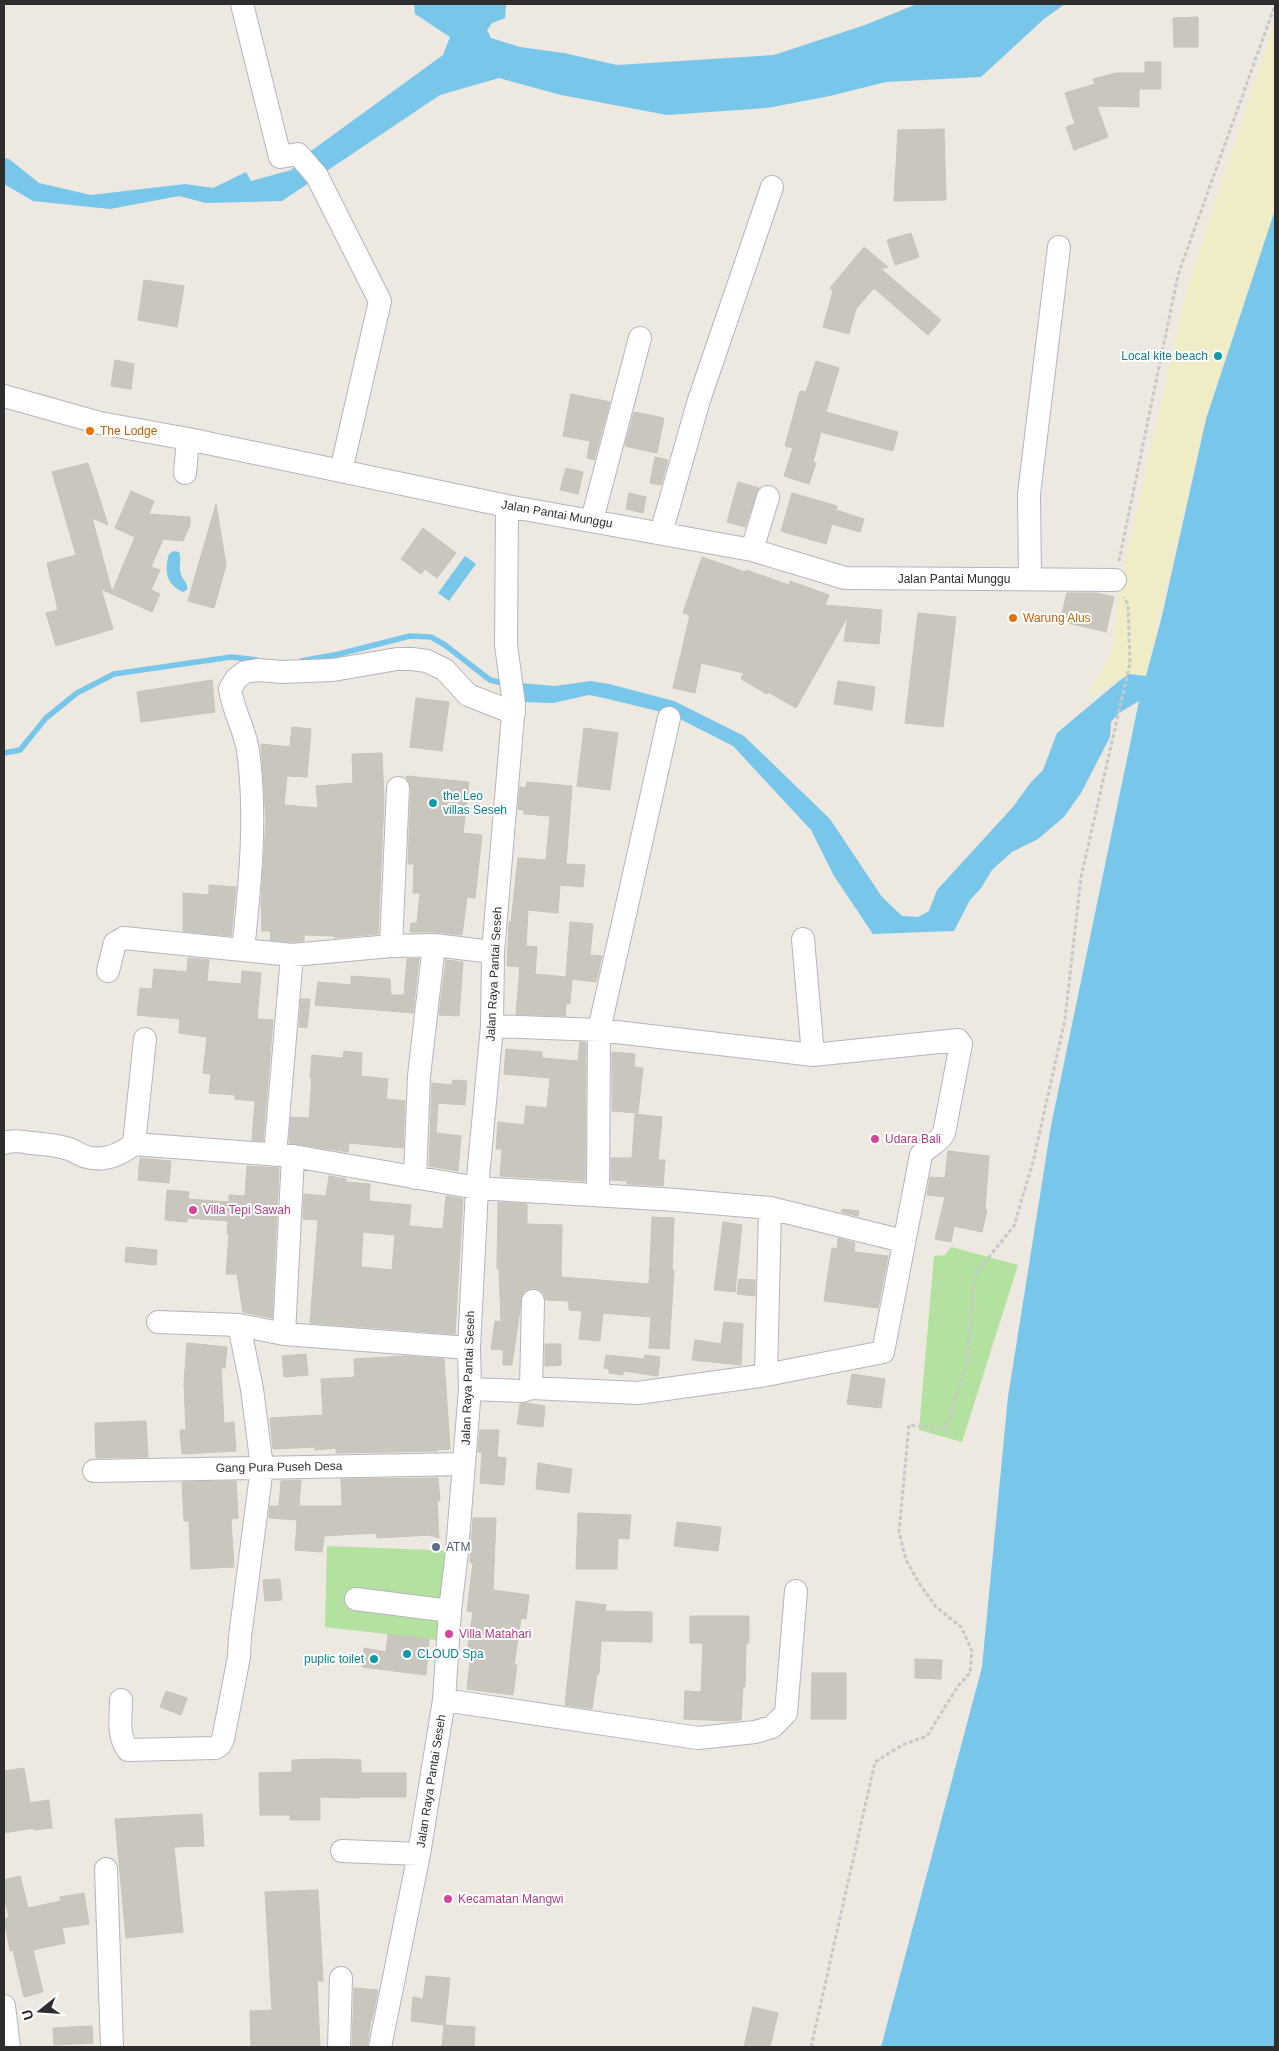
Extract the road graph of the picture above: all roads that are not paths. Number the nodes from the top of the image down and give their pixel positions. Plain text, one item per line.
1 (242, 4) edge
2 (772, 187) dead end
3 (1059, 247) dead end
4 (640, 338) dead end
5 (4, 396) edge
6 (188, 439) junction
7 (341, 471) junction
8 (185, 473) dead end
9 (768, 497) dead end
10 (507, 506) junction
11 (592, 520) junction
12 (661, 533) junction
13 (752, 550) junction
14 (1030, 579) junction
15 (1115, 580) road end
16 (514, 708) junction
17 (669, 718) dead end
18 (398, 788) dead end
19 (803, 939) dead end
20 (391, 946) junction
21 (434, 946) junction
22 (243, 950) junction
23 (493, 952) junction
24 (292, 955) junction
25 (108, 971) dead end
26 (492, 1026) junction
27 (599, 1030) junction
28 (145, 1039) dead end
29 (813, 1055) junction
30 (4, 1143) edge
31 (134, 1144) junction
32 (284, 1156) junction
33 (415, 1178) junction
34 (477, 1188) junction
35 (598, 1196) junction
36 (770, 1208) junction
37 (903, 1241) junction
38 (533, 1301) dead end
39 (158, 1322) dead end
40 (239, 1325) junction
41 (284, 1334) junction
42 (469, 1348) junction
43 (766, 1375) junction
44 (469, 1382) junction
45 (531, 1388) junction
46 (464, 1464) junction
47 (262, 1467) junction
48 (94, 1471) dead end
49 (796, 1591) dead end
50 (356, 1599) dead end
51 (450, 1611) junction
52 (121, 1700) dead end
53 (444, 1700) junction
54 (342, 1851) dead end
55 (419, 1854) junction
56 (106, 1869) dead end
57 (342, 1978) dead end
58 (4, 2006) edge
59 (9, 2047) edge
60 (112, 2047) edge
61 (338, 2047) edge
62 (380, 2047) edge

1 - 7 street
2 - 12 street
3 - 14 street
4 - 11 street
5 - 6 street, Jalan Pantai Munggu
6 - 7 street, Jalan Pantai Munggu
6 - 8 street
7 - 10 street, Jalan Pantai Munggu
9 - 13 street
10 - 11 street, Jalan Pantai Munggu
10 - 16 street, Jalan Raya Pantai Seseh
11 - 12 street, Jalan Pantai Munggu
12 - 13 street, Jalan Pantai Munggu
13 - 14 street, Jalan Pantai Munggu
14 - 15 street, Jalan Pantai Munggu
16 - 22 street
16 - 23 street, Jalan Raya Pantai Seseh
17 - 27 street
18 - 20 street
19 - 29 street
20 - 21 street
20 - 24 street
21 - 23 street
21 - 33 street
22 - 24 street
22 - 25 street
23 - 26 street, Jalan Raya Pantai Seseh
24 - 32 street
26 - 27 street
26 - 34 street, Jalan Raya Pantai Seseh
27 - 29 street
27 - 35 street
28 - 31 street
29 - 37 street
30 - 31 street
31 - 32 street
32 - 33 street
32 - 41 street
33 - 34 street
34 - 35 street
34 - 42 street, Jalan Raya Pantai Seseh
35 - 36 street
36 - 37 street
36 - 43 street
37 - 43 street
38 - 45 street
39 - 40 street
40 - 41 street
40 - 47 street
41 - 42 street
42 - 44 street, Jalan Raya Pantai Seseh
43 - 45 street
44 - 45 street
44 - 46 street, Jalan Raya Pantai Seseh
46 - 47 street, Gang Pura Puseh Desa
46 - 51 street, Jalan Raya Pantai Seseh
47 - 48 street, Gang Pura Puseh Desa
47 - 52 street
49 - 53 street
50 - 51 street
51 - 53 street, Jalan Raya Pantai Seseh
53 - 55 street, Jalan Raya Pantai Seseh
54 - 55 street
55 - 62 street, Jalan Raya Pantai Seseh
56 - 60 street
57 - 61 street
58 - 59 street

